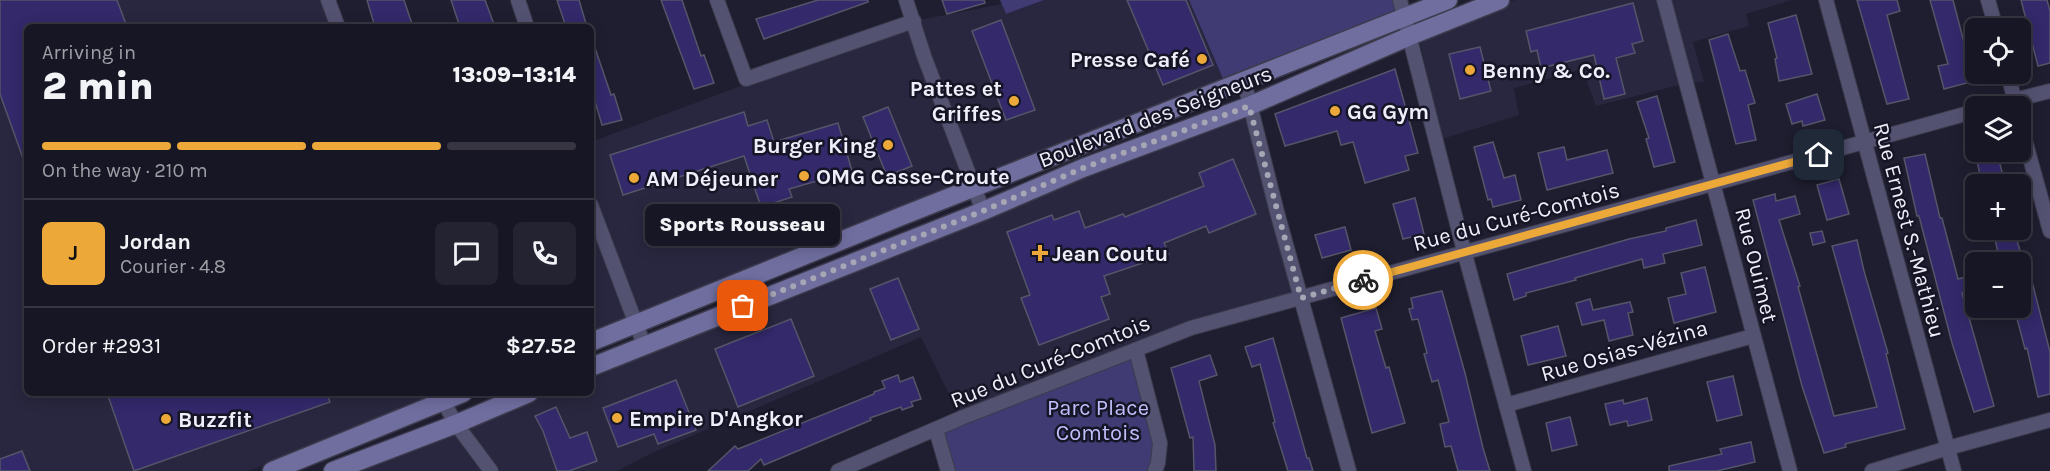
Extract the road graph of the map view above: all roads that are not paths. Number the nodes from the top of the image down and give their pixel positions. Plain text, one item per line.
1 (328, 0) edge
2 (518, 0) edge
3 (717, 0) edge
4 (906, 0) edge
5 (1448, 0) edge
6 (1500, 0) edge
7 (1664, 0) edge
8 (1826, 0) edge
9 (1988, 0) edge
10 (1402, 9) edge
11 (1993, 18) edge
12 (914, 21) junction
13 (337, 24) edge
14 (526, 24) edge
15 (1410, 36) junction
16 (1244, 81) junction
17 (2050, 91) edge
18 (2031, 98) edge
19 (1249, 106) junction
20 (1965, 114) edge
21 (1863, 142) junction
22 (2031, 162) edge
23 (1714, 183) junction
24 (973, 189) junction
25 (983, 211) junction
26 (594, 213) edge
27 (2050, 231) edge
28 (1464, 251) junction
29 (1301, 298) junction
30 (635, 324) junction
31 (1753, 336) junction
32 (594, 341) edge
33 (644, 345) junction
34 (1136, 350) junction
35 (594, 366) edge
36 (456, 396) edge
37 (522, 396) edge
38 (443, 401) junction
39 (1506, 405) junction
40 (2050, 420) edge
41 (456, 424) junction
42 (936, 430) junction
43 (1948, 448) junction
44 (272, 471) edge
45 (333, 471) edge
46 (490, 471) edge
47 (838, 471) edge
48 (948, 471) edge
49 (1155, 471) edge
50 (1349, 471) edge
51 (1524, 471) edge
52 (1790, 471) edge
53 (1872, 471) edge
54 (1954, 471) edge

1 - 13 street
2 - 14 street
3 - 12 street
4 - 12 street
5 - 10 main road, Boulevard des Seigneurs
6 - 15 main road, Boulevard des Seigneurs
7 - 23 street, Rue Ouimet
8 - 21 street, Rue Ernest S.-Mathieu
9 - 11 street
10 - 15 street
10 - 16 main road, Boulevard des Seigneurs
12 - 24 street
15 - 19 main road, Boulevard des Seigneurs
15 - 28 street
16 - 19 street
16 - 24 main road, Boulevard des Seigneurs
17 - 18 street
19 - 25 main road, Boulevard des Seigneurs
19 - 29 street
20 - 21 street, Rue du Curé-Comtois
21 - 23 street, Rue du Curé-Comtois
21 - 43 street, Rue Ernest S.-Mathieu
22 - 27 street
23 - 28 street, Rue du Curé-Comtois
23 - 31 street, Rue Ouimet
24 - 25 street
24 - 30 main road, Boulevard des Seigneurs
25 - 33 main road, Boulevard des Seigneurs
26 - 30 street
28 - 29 street, Rue du Curé-Comtois
28 - 39 street
29 - 34 street, Rue du Curé-Comtois
29 - 50 street
30 - 32 main road, Boulevard des Seigneurs
30 - 33 street
31 - 39 street, Rue Osias-Vézina
31 - 52 street, Rue Ouimet
33 - 35 main road, Boulevard des Seigneurs
34 - 42 street, Rue du Curé-Comtois
34 - 49 street
36 - 38 main road
37 - 41 main road
38 - 41 street
38 - 44 main road
39 - 51 street
40 - 43 street
41 - 45 main road
41 - 46 street
42 - 47 street, Rue du Curé-Comtois
42 - 48 street
43 - 53 street
43 - 54 street, Rue Ernest S.-Mathieu

